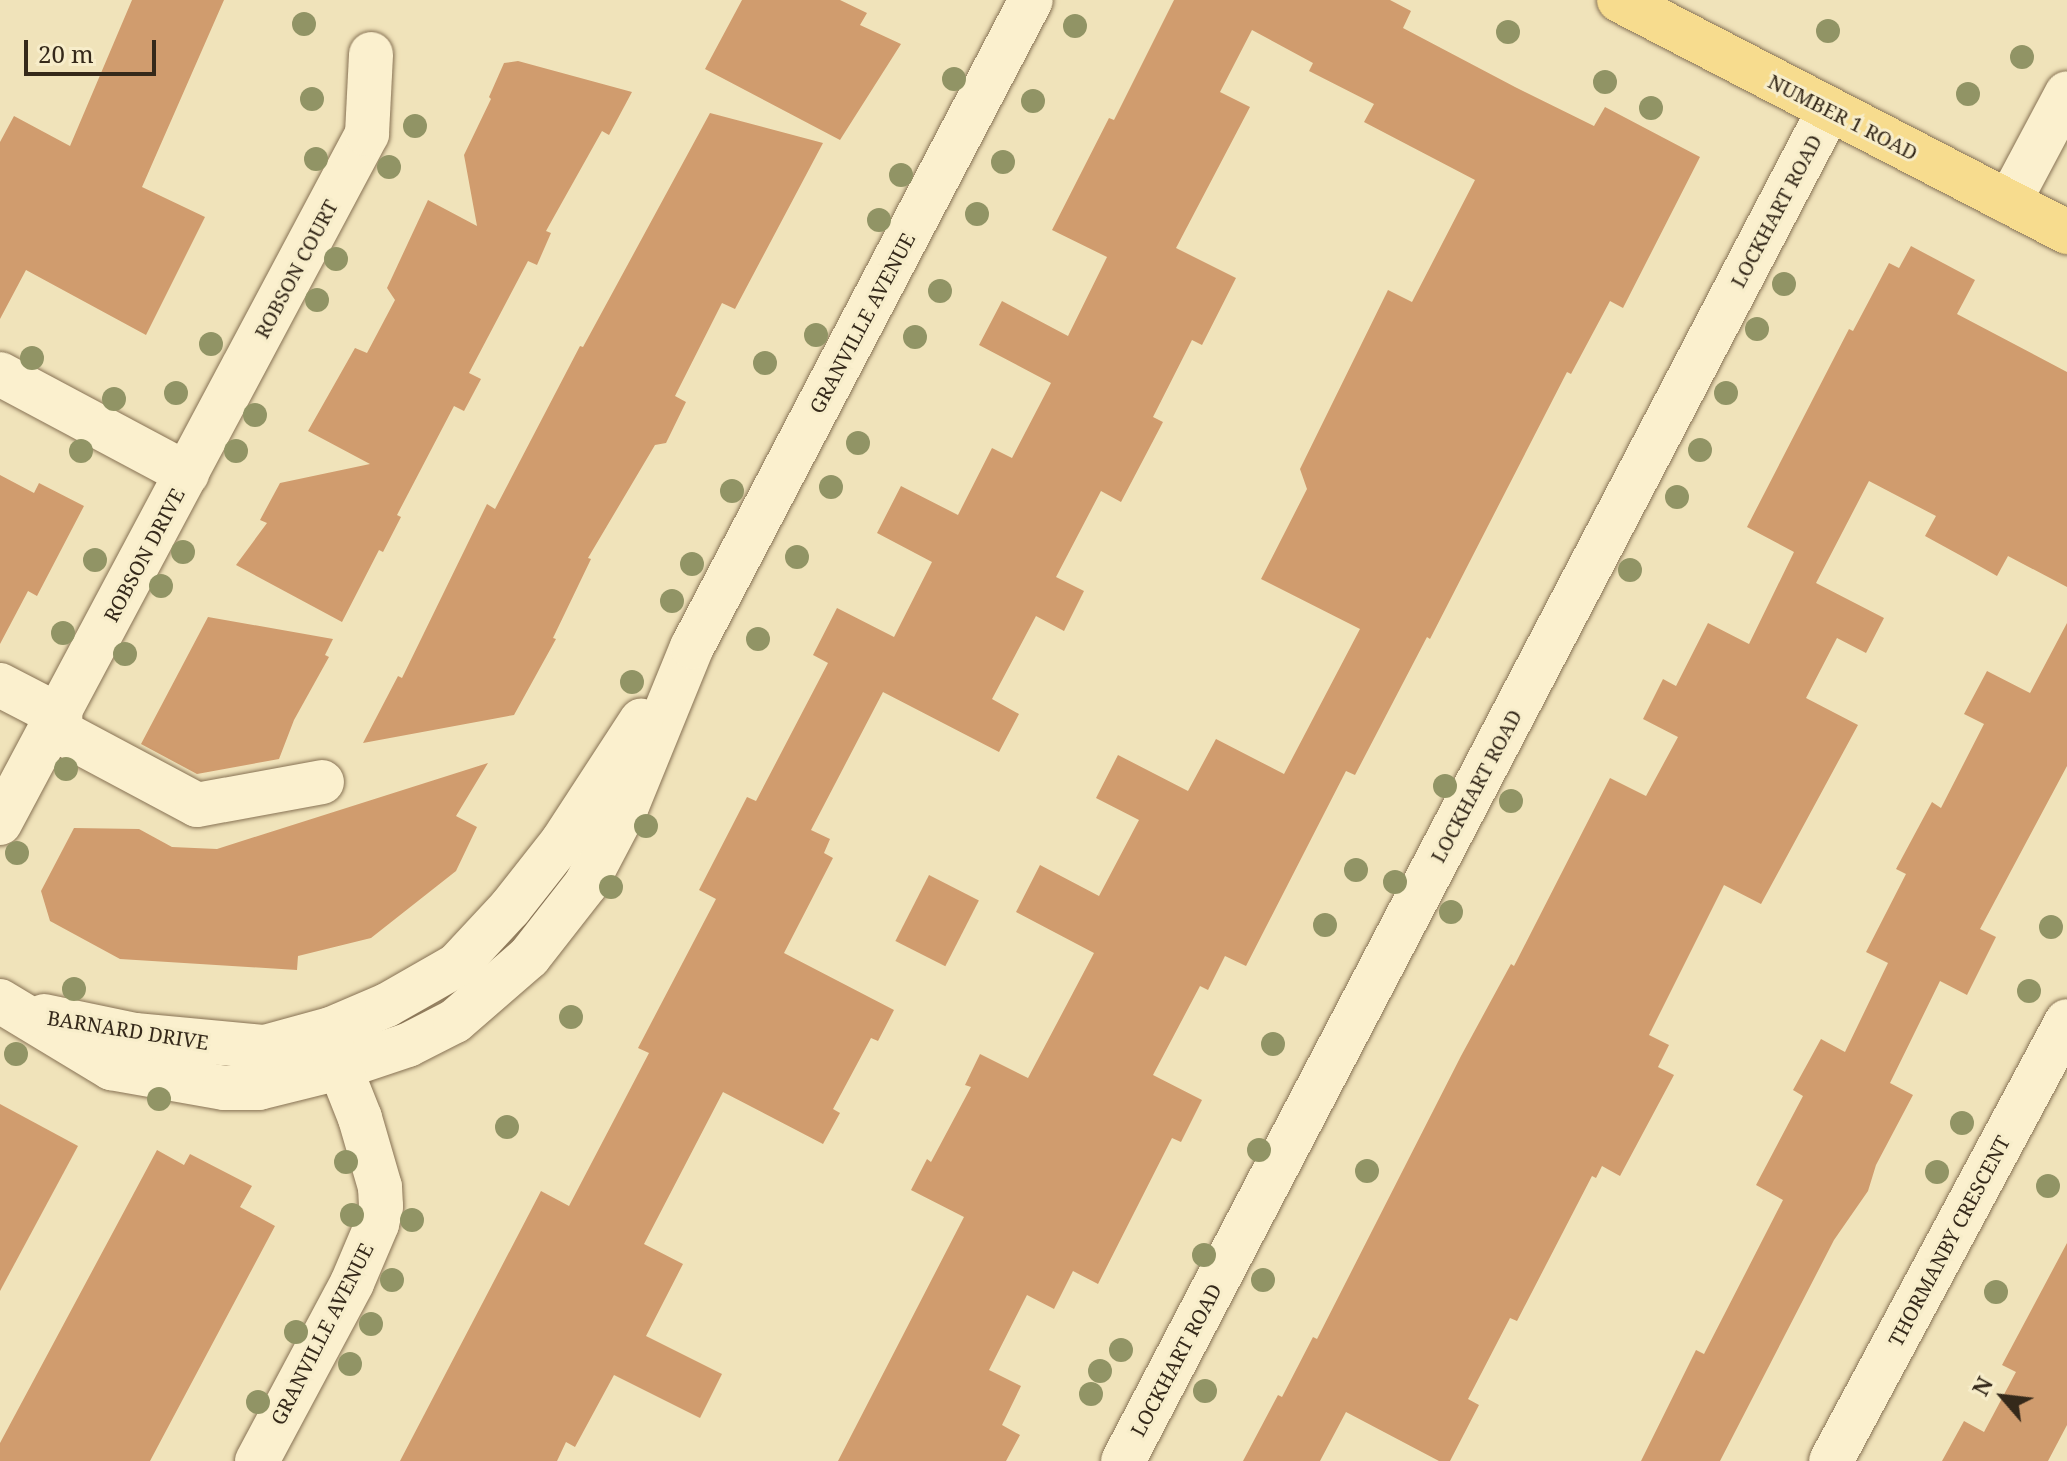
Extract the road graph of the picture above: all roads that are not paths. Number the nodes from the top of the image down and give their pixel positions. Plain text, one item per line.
1 (1031, 0) edge
2 (1619, 0) edge
3 (371, 54) dead end
4 (2067, 93) edge
5 (1829, 110) junction
6 (2009, 202) junction
7 (2067, 232) edge
8 (0, 374) edge
9 (187, 474) junction
10 (0, 685) edge
11 (57, 722) junction
12 (322, 782) dead end
13 (0, 823) edge
14 (12, 1007) edge
15 (2067, 1021) edge
16 (332, 1049) junction
17 (257, 1461) edge
18 (1123, 1461) edge
19 (1831, 1461) edge

1 - 16 street, GRANVILLE AVENUE
2 - 5 main road, NUMBER 1 ROAD
3 - 9 street, ROBSON COURT
4 - 6 street
5 - 6 main road, NUMBER 1 ROAD
5 - 18 street, LOCKHART ROAD
6 - 7 main road, NUMBER 1 ROAD
8 - 9 street, ROBSON DRIVE
9 - 11 street, ROBSON DRIVE
10 - 11 street
11 - 12 street
11 - 13 street, ROBSON DRIVE
14 - 16 street, BARNARD DRIVE
15 - 19 street, THORMANBY CRESCENT
16 - 17 street, GRANVILLE AVENUE

